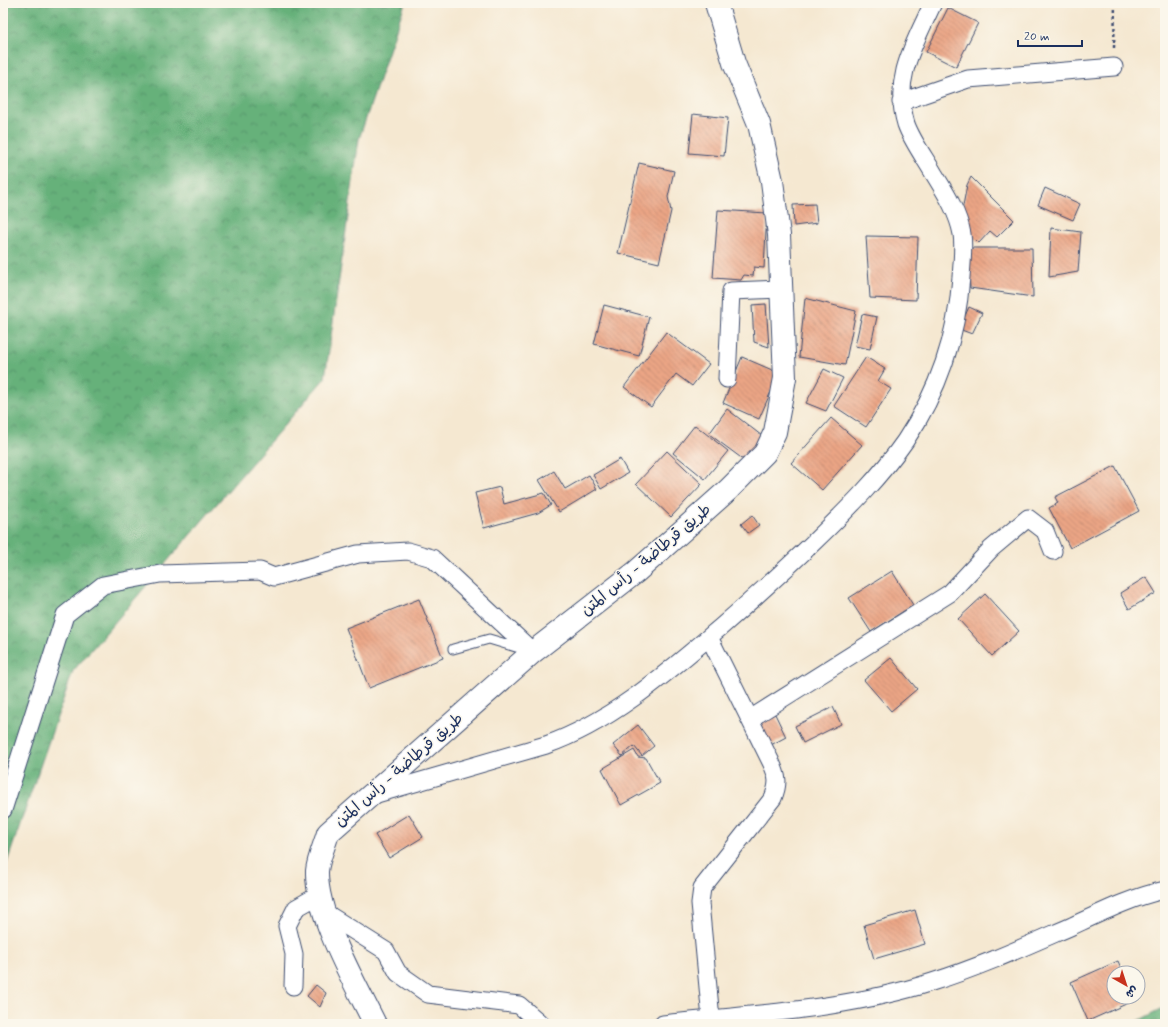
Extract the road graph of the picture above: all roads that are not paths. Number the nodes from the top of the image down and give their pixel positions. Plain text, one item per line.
1 (716, 3) edge
2 (933, 3) edge
3 (1114, 67) road end
4 (901, 102) junction
5 (780, 289) junction
6 (727, 379) dead end
7 (1053, 551) dead end
8 (709, 637) junction
9 (453, 649) dead end
10 (533, 652) junction
11 (750, 719) junction
12 (367, 797) junction
13 (3, 810) edge
14 (1165, 890) edge
15 (322, 904) junction
16 (293, 986) dead end
17 (711, 1019) junction
18 (375, 1024) edge
19 (541, 1024) edge
20 (662, 1024) edge

1 - 5 main road, طريق قرطاضة - رأس المتن
2 - 4 street
3 - 4 street
4 - 8 street
5 - 6 street
5 - 10 main road, طريق قرطاضة - رأس المتن
7 - 11 street
8 - 11 street
8 - 12 street
9 - 10 lane
10 - 12 main road, طريق قرطاضة - رأس المتن
10 - 13 street
11 - 17 street
12 - 15 main road, طريق قرطاضة - رأس المتن
14 - 17 street
15 - 16 street
15 - 18 main road, طريق قرطاضة - رأس المتن
15 - 19 street
17 - 20 street

